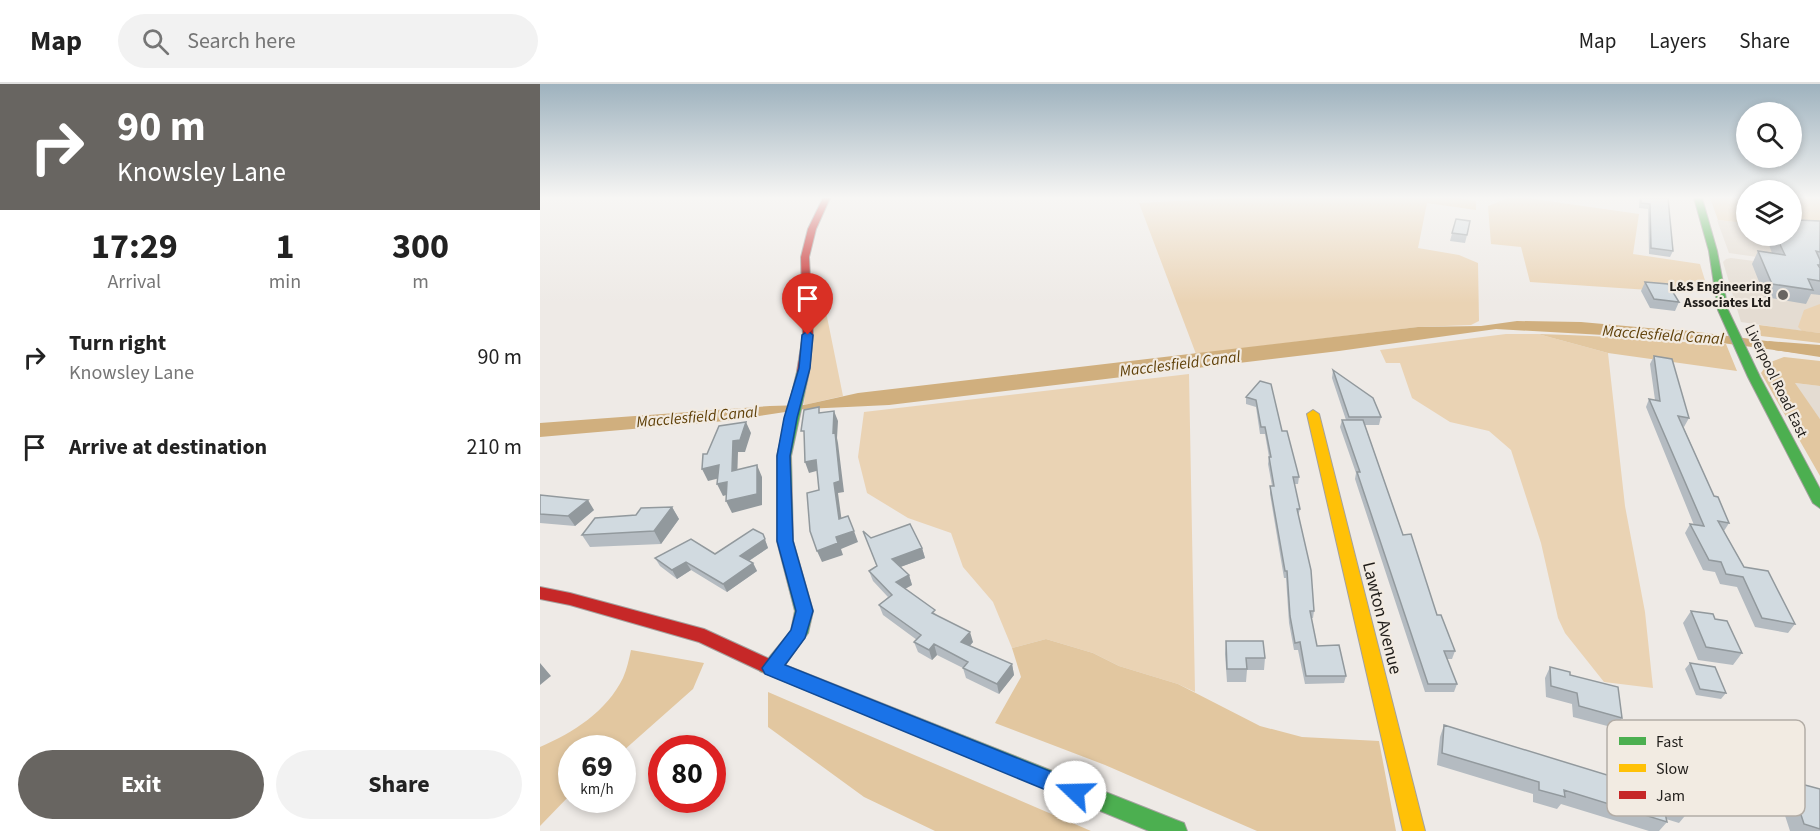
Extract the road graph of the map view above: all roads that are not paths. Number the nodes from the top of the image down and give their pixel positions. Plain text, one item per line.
1 (811, 233) edge
2 (1708, 233) edge
3 (1313, 414) dead end
4 (1820, 503) edge
5 (540, 593) edge
6 (771, 668) junction
7 (1176, 831) edge
8 (1414, 831) edge

1 - 6 main road
2 - 4 main road, Liverpool Road East
3 - 8 main road, Lawton Avenue
5 - 6 main road
6 - 7 main road

